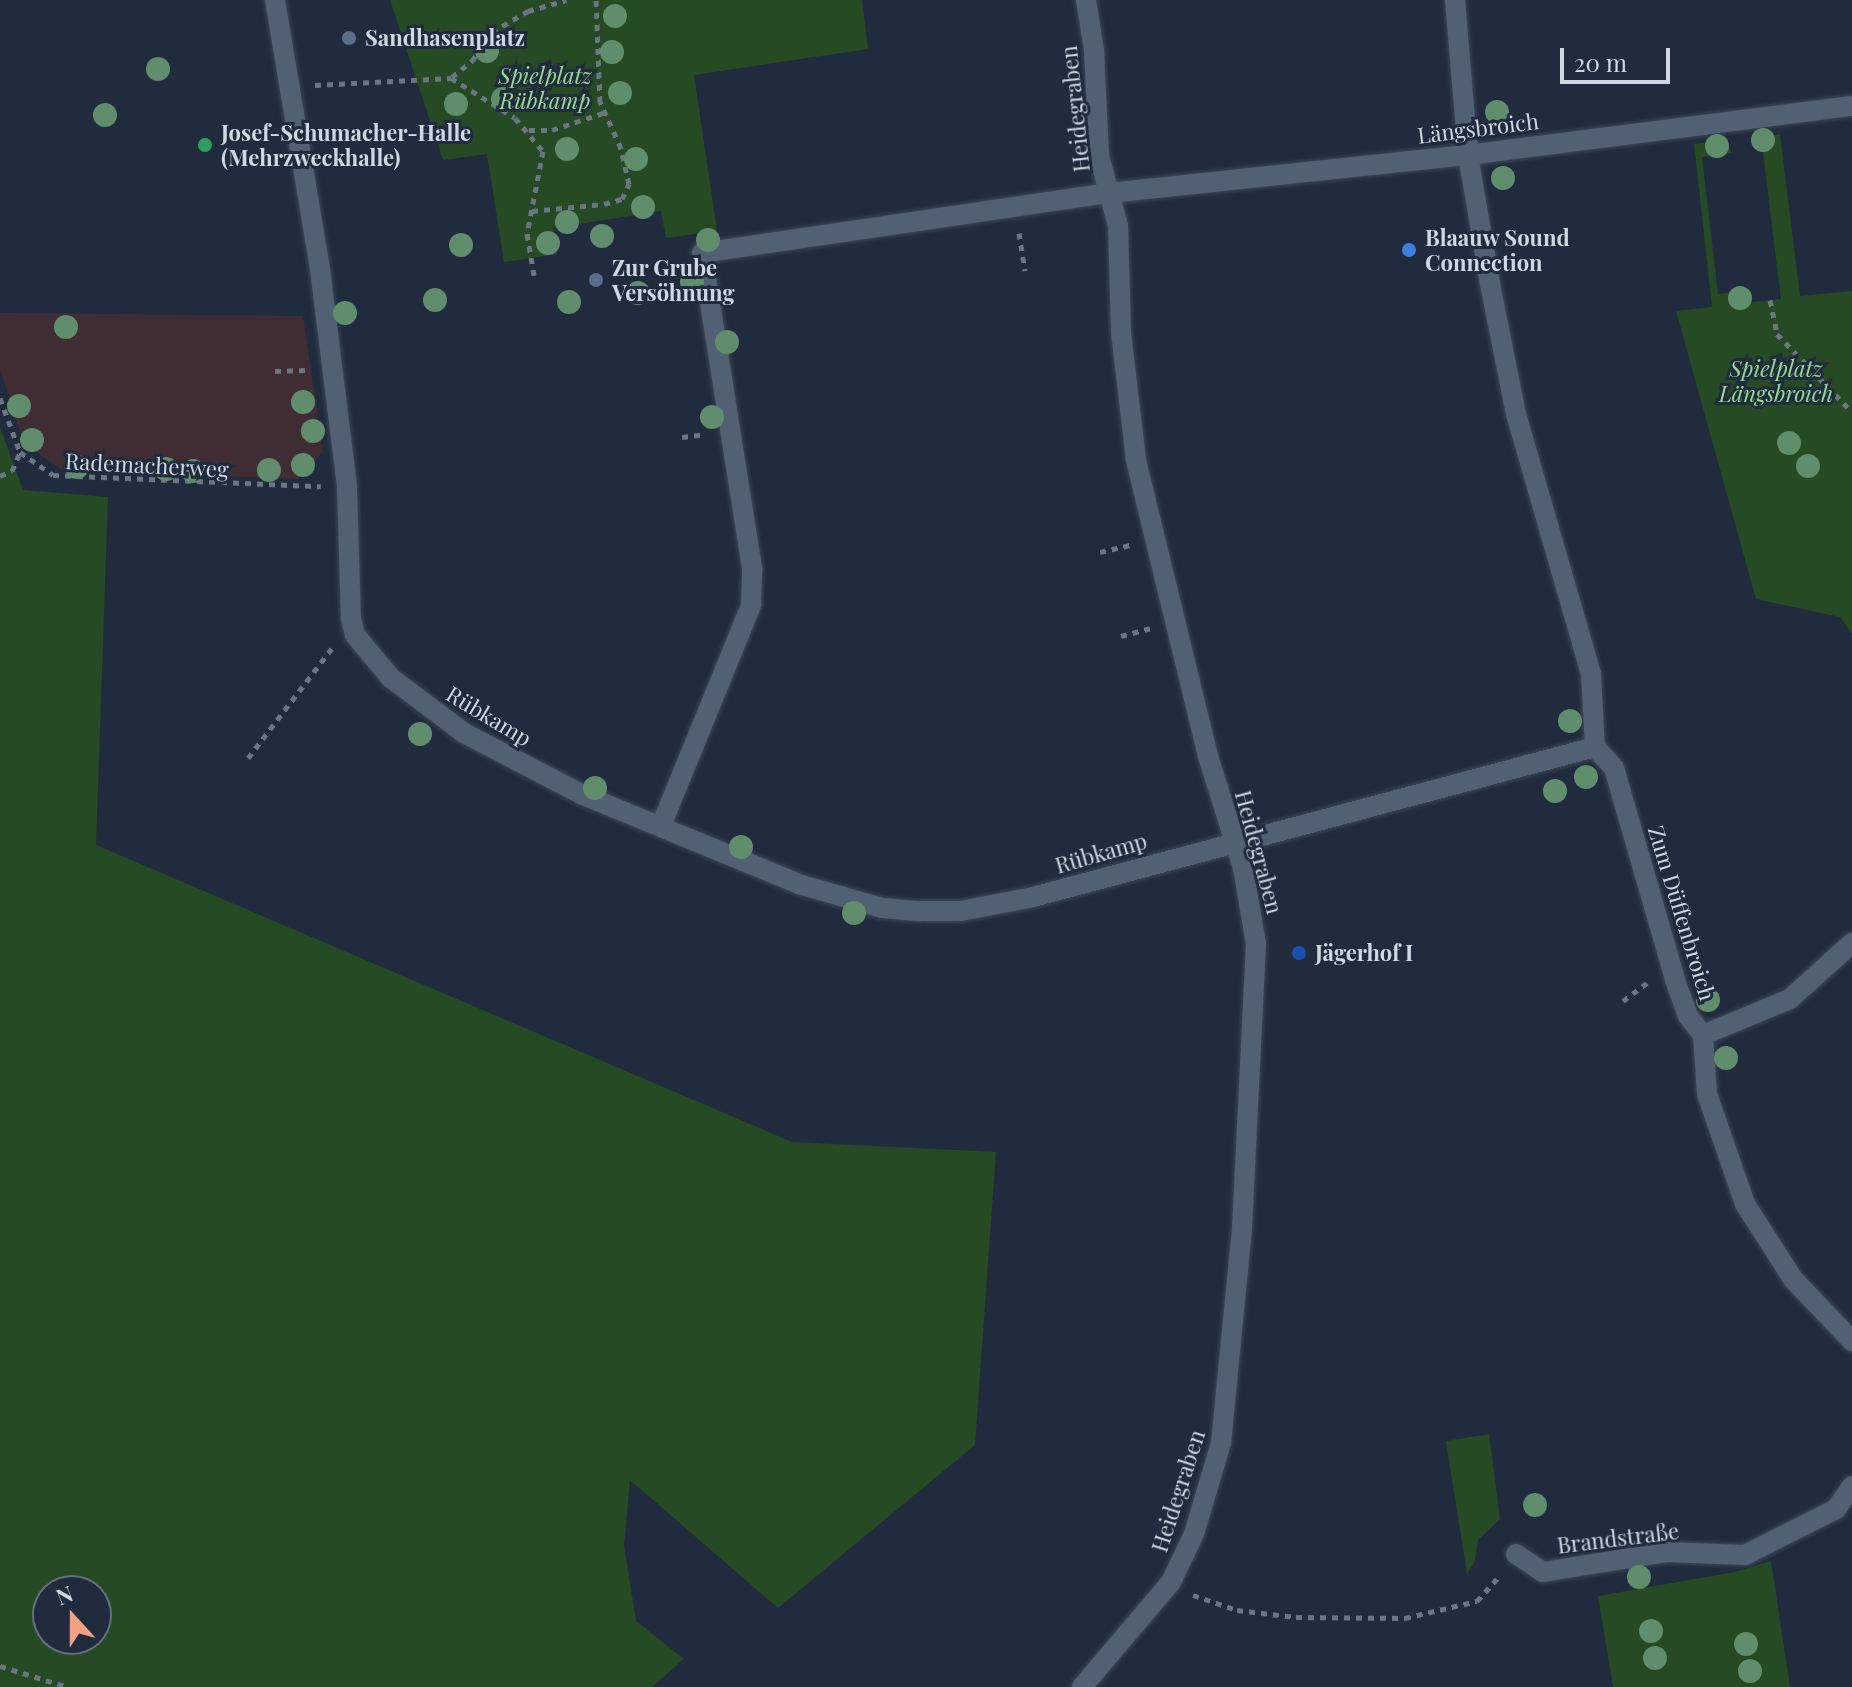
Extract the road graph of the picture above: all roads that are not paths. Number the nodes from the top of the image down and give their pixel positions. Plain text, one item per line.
1 (275, 0) edge
2 (1086, 0) edge
3 (1455, 0) edge
4 (1852, 106) edge
5 (1468, 155) junction
6 (1110, 193) junction
7 (1595, 747) junction
8 (661, 826) junction
9 (1232, 841) junction
10 (1852, 943) edge
11 (1703, 1035) junction
12 (1852, 1341) edge
13 (1852, 1486) edge
14 (1516, 1554) road end
15 (1082, 1687) edge

1 - 8 street, Rübkamp
2 - 6 street, Heidegraben
3 - 5 street
4 - 5 street, Längsbroich
5 - 6 street, Längsbroich
5 - 7 street
6 - 8 street
6 - 9 street, Heidegraben
7 - 9 street
7 - 11 street, Zum Düffenbroich
8 - 9 street, Rübkamp
9 - 15 street, Heidegraben
10 - 11 street
11 - 12 street, Zum Düffenbroich
13 - 14 street, Brandstraße

